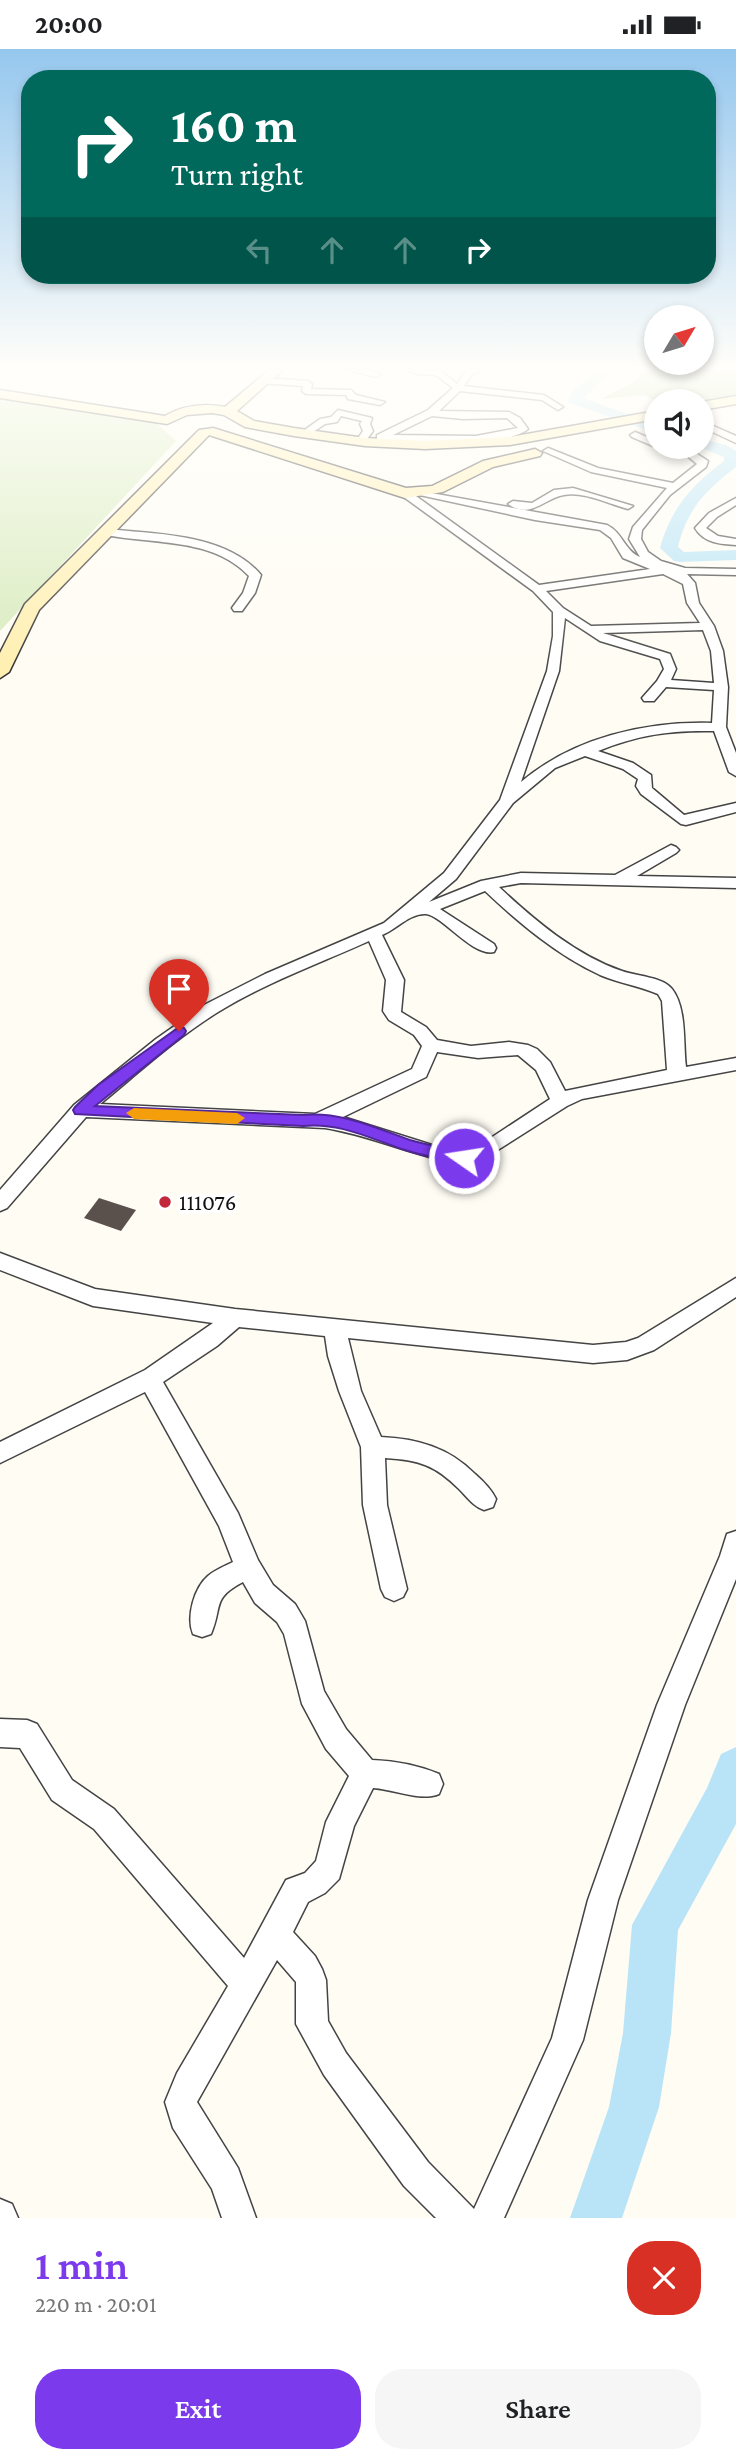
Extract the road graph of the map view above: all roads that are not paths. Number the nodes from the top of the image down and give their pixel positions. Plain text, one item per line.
1 (170, 471) edge
2 (341, 471) edge
3 (475, 471) edge
4 (601, 471) edge
5 (697, 471) edge
6 (669, 485) dead end
7 (412, 493) junction
8 (736, 501) edge
9 (466, 502) junction
10 (628, 506) dead end
11 (105, 531) junction
12 (736, 542) edge
13 (665, 569) junction
14 (736, 572) edge
15 (537, 589) junction
16 (239, 608) dead end
17 (559, 611) junction
18 (708, 626) junction
19 (588, 631) junction
20 (0, 672) edge
21 (663, 683) junction
22 (722, 687) junction
23 (649, 698) dead end
24 (719, 727) junction
25 (585, 751) junction
26 (736, 772) edge
27 (507, 801) junction
28 (736, 807) edge
29 (671, 850) dead end
30 (617, 880) junction
31 (736, 883) edge
32 (487, 884) junction
33 (427, 907) junction
34 (390, 926) junction
35 (373, 933) junction
36 (488, 948) dead end
37 (430, 1045) junction
38 (736, 1064) edge
39 (677, 1075) junction
40 (560, 1101) junction
41 (80, 1110) junction
42 (322, 1119) junction
43 (0, 1203) edge
44 (0, 1261) edge
45 (736, 1286) edge
46 (235, 1318) junction
47 (335, 1327) junction
48 (149, 1378) junction
49 (373, 1447) junction
50 (0, 1453) edge
51 (484, 1499) dead end
52 (736, 1542) edge
53 (248, 1567) junction
54 (394, 1589) dead end
55 (202, 1625) dead end
56 (0, 1733) edge
57 (365, 1774) junction
58 (429, 1784) dead end
59 (275, 1935) junction
60 (246, 1983) junction
61 (239, 2218) edge
62 (460, 2218) edge
63 (487, 2218) edge

1 - 11 main road
2 - 7 main road
3 - 7 main road
4 - 6 street
5 - 14 street
7 - 9 street
7 - 15 street
8 - 12 street
9 - 10 street
9 - 13 street
11 - 16 street
11 - 20 main road
13 - 15 street
13 - 18 street
15 - 17 street
17 - 19 street
17 - 27 street
18 - 19 street
18 - 22 street
19 - 21 street
21 - 22 street
21 - 23 street
22 - 24 street
24 - 25 street
24 - 26 street
25 - 27 street
25 - 28 street
27 - 34 street
29 - 30 street
30 - 31 street
30 - 32 street
32 - 33 street
32 - 39 street
33 - 34 street
33 - 36 street
34 - 35 street
35 - 37 street
35 - 41 street
37 - 40 street
37 - 42 street
38 - 39 street
39 - 40 street
40 - 42 street
41 - 42 street
41 - 43 street
44 - 46 street
45 - 47 street
46 - 47 street
46 - 48 street
47 - 49 street
48 - 50 street
48 - 53 street
49 - 51 street
49 - 54 street
52 - 63 street
53 - 55 street
53 - 57 street
56 - 60 street
57 - 58 street
57 - 59 street
59 - 60 street
59 - 62 street
60 - 61 street

